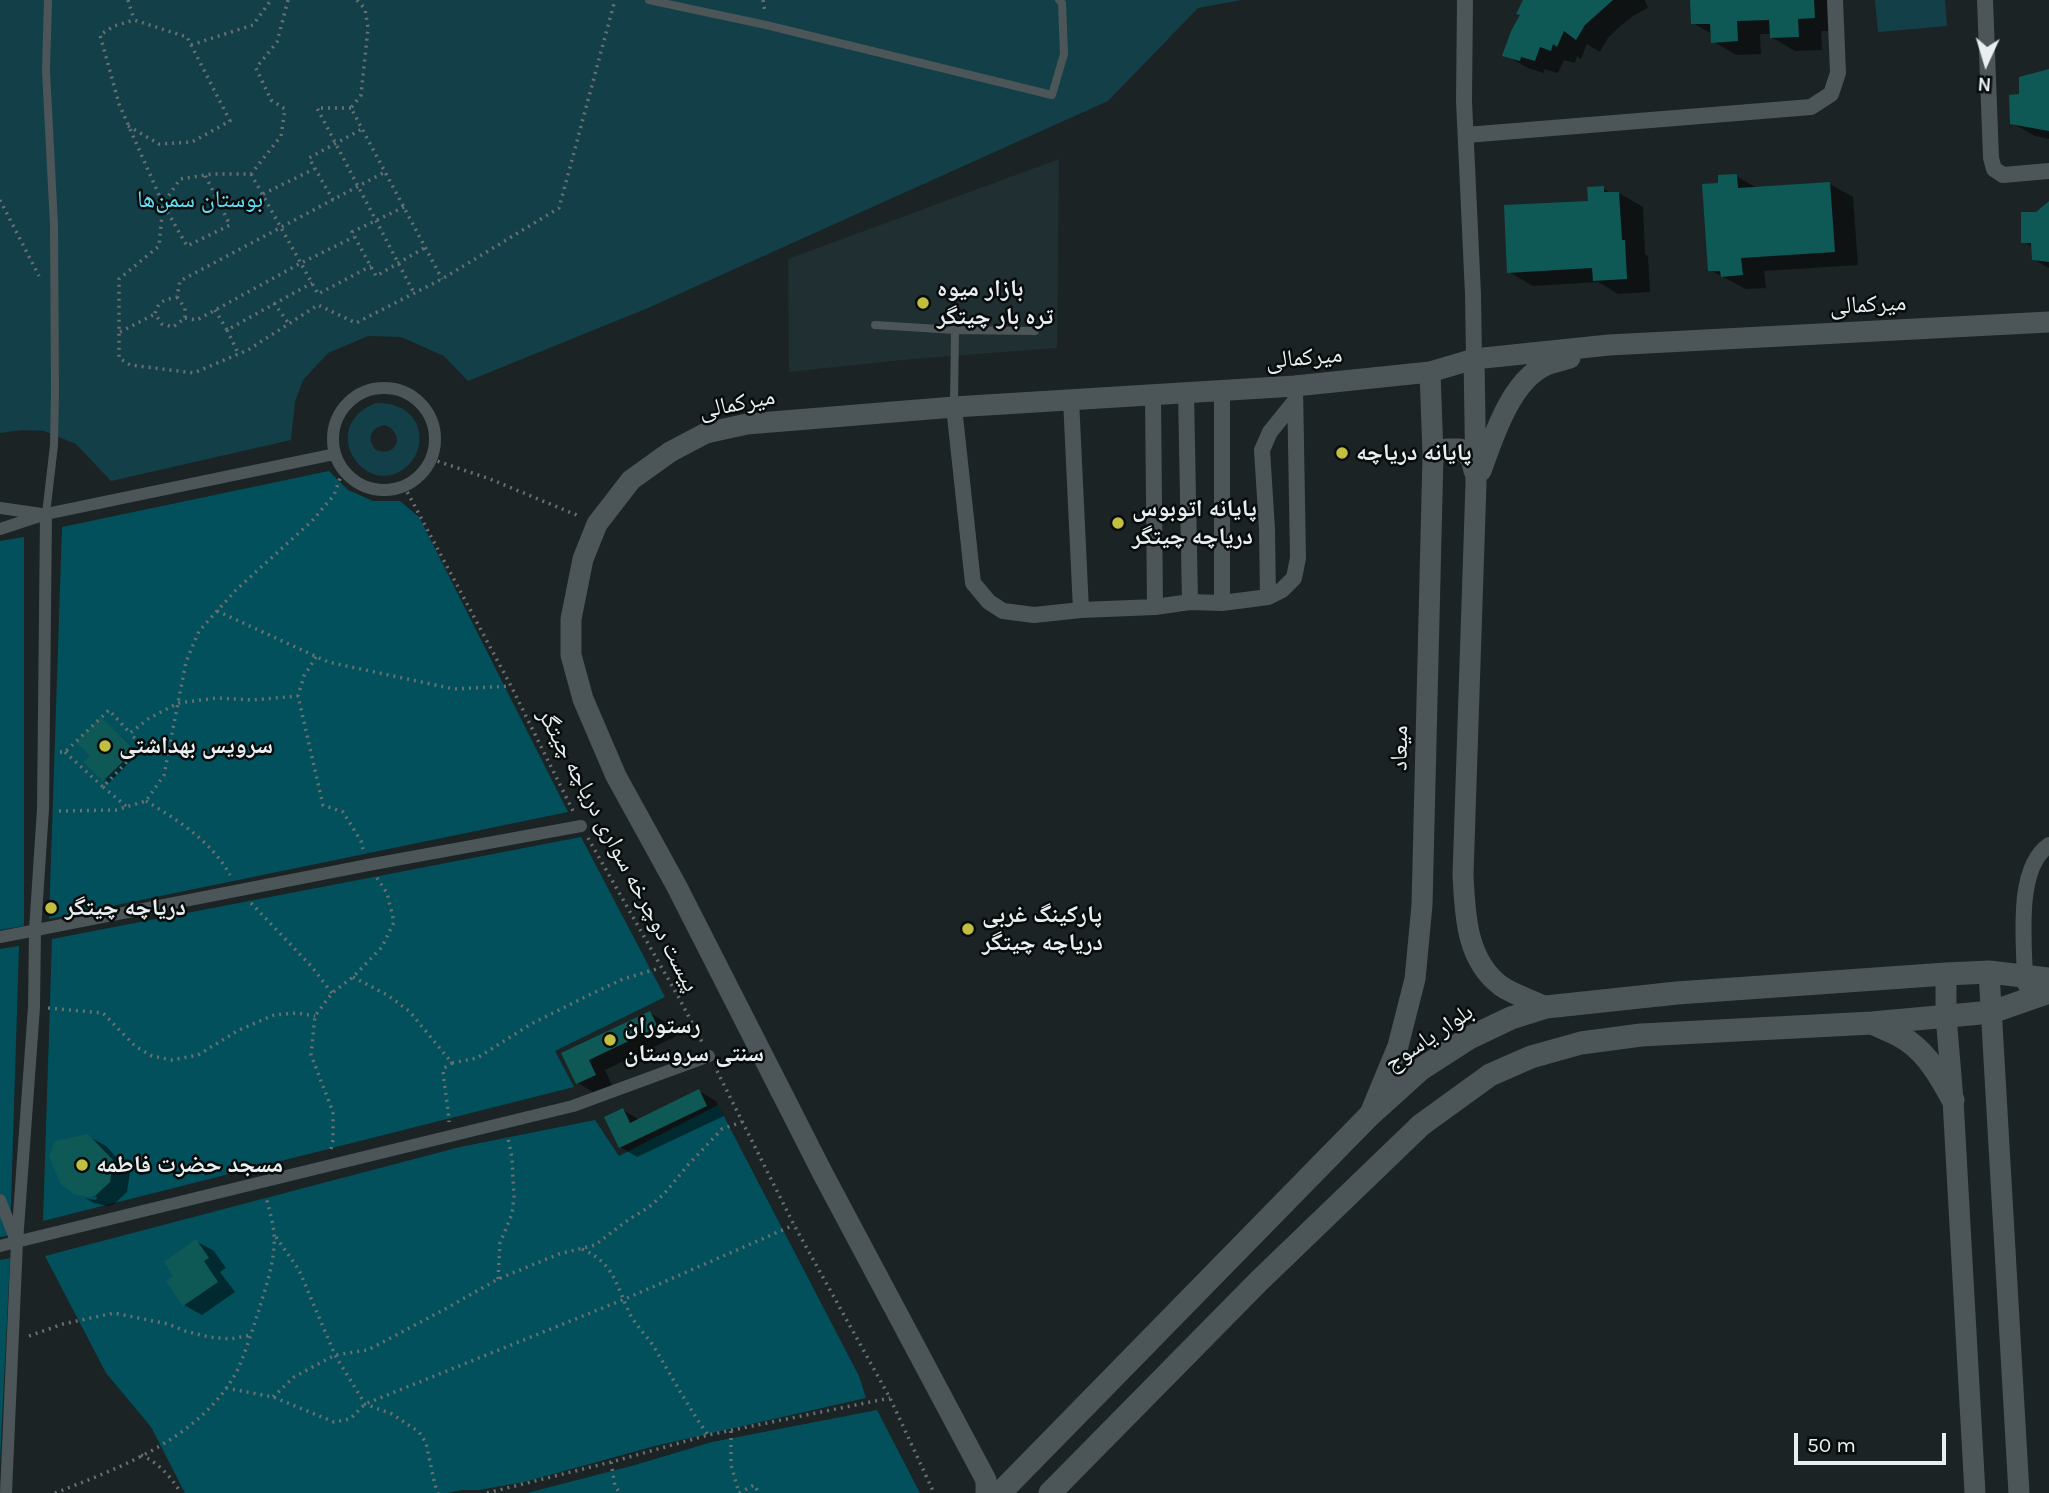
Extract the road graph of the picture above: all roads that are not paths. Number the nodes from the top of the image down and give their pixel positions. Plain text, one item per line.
1 (48, 0) edge
2 (649, 0) edge
3 (1059, 0) edge
4 (1465, 0) edge
5 (1835, 0) edge
6 (1984, 0) edge
7 (1466, 135) junction
8 (2049, 171) edge
9 (2049, 322) edge
10 (875, 326) dead end
11 (955, 330) junction
12 (1035, 331) dead end
13 (1609, 345) junction
14 (1474, 359) junction
15 (1430, 372) junction
16 (1222, 391) junction
17 (1186, 393) junction
18 (1295, 393) junction
19 (1153, 396) junction
20 (1072, 399) junction
21 (954, 407) junction
22 (335, 454) junction
23 (1433, 455) junction
24 (1476, 483) junction
25 (0, 508) edge
26 (46, 514) junction
27 (0, 529) edge
28 (1268, 597) junction
29 (1190, 602) junction
30 (1222, 603) junction
31 (1155, 607) junction
32 (1081, 610) junction
33 (581, 826) road end
34 (2049, 845) edge
35 (35, 930) junction
36 (0, 937) edge
37 (1989, 972) junction
38 (1945, 974) junction
39 (2025, 976) junction
40 (2049, 979) edge
41 (2049, 992) edge
42 (2024, 1000) junction
43 (1546, 1007) junction
44 (1992, 1012) junction
45 (1946, 1016) junction
46 (1872, 1023) junction
47 (709, 1056) road end
48 (1953, 1100) junction
49 (1369, 1116) junction
50 (0, 1200) edge
51 (17, 1242) junction
52 (0, 1245) edge
53 (999, 1489) edge
54 (6, 1493) edge
55 (1050, 1493) edge
56 (1975, 1493) edge
57 (2020, 1493) edge

1 - 26 lane
2 - 3 lane
4 - 7 street
5 - 7 street
6 - 8 street
7 - 14 street
9 - 13 street, میرکمالی
10 - 11 lane
11 - 12 lane
11 - 21 lane
13 - 14 street, میرکمالی
13 - 24 street
14 - 15 street, میرکمالی
14 - 24 street
15 - 18 street, میرکمالی
15 - 23 street, میعاد
16 - 17 street, میرکمالی
16 - 18 street, میرکمالی
16 - 30 street
17 - 19 street, میرکمالی
17 - 29 street
18 - 28 street
18 - 28 street
19 - 20 street, میرکمالی
19 - 31 street
20 - 21 street, میرکمالی
20 - 32 street
21 - 32 street
21 - 53 street, میرکمالی
22 - 22 street
22 - 26 street
23 - 24 street
23 - 49 street, میعاد
24 - 43 street
25 - 26 street
26 - 27 street
26 - 35 street
28 - 30 street
29 - 30 street
29 - 31 street
31 - 32 street
33 - 35 street
34 - 39 street
35 - 36 street
35 - 51 street
37 - 38 main road, بلوار یاسوج
37 - 39 main road, بلوار یاسوج
37 - 44 street
38 - 43 main road, بلوار یاسوج
38 - 45 street
39 - 40 main road, بلوار یاسوج
39 - 42 street
41 - 42 main road
42 - 44 main road
43 - 49 main road, بلوار یاسوج
44 - 45 main road
44 - 57 street
45 - 46 main road
45 - 48 street
46 - 48 main road
46 - 55 main road
47 - 51 street
48 - 56 street
49 - 53 main road, بلوار یاسوج
50 - 51 street
51 - 52 street
51 - 54 street

